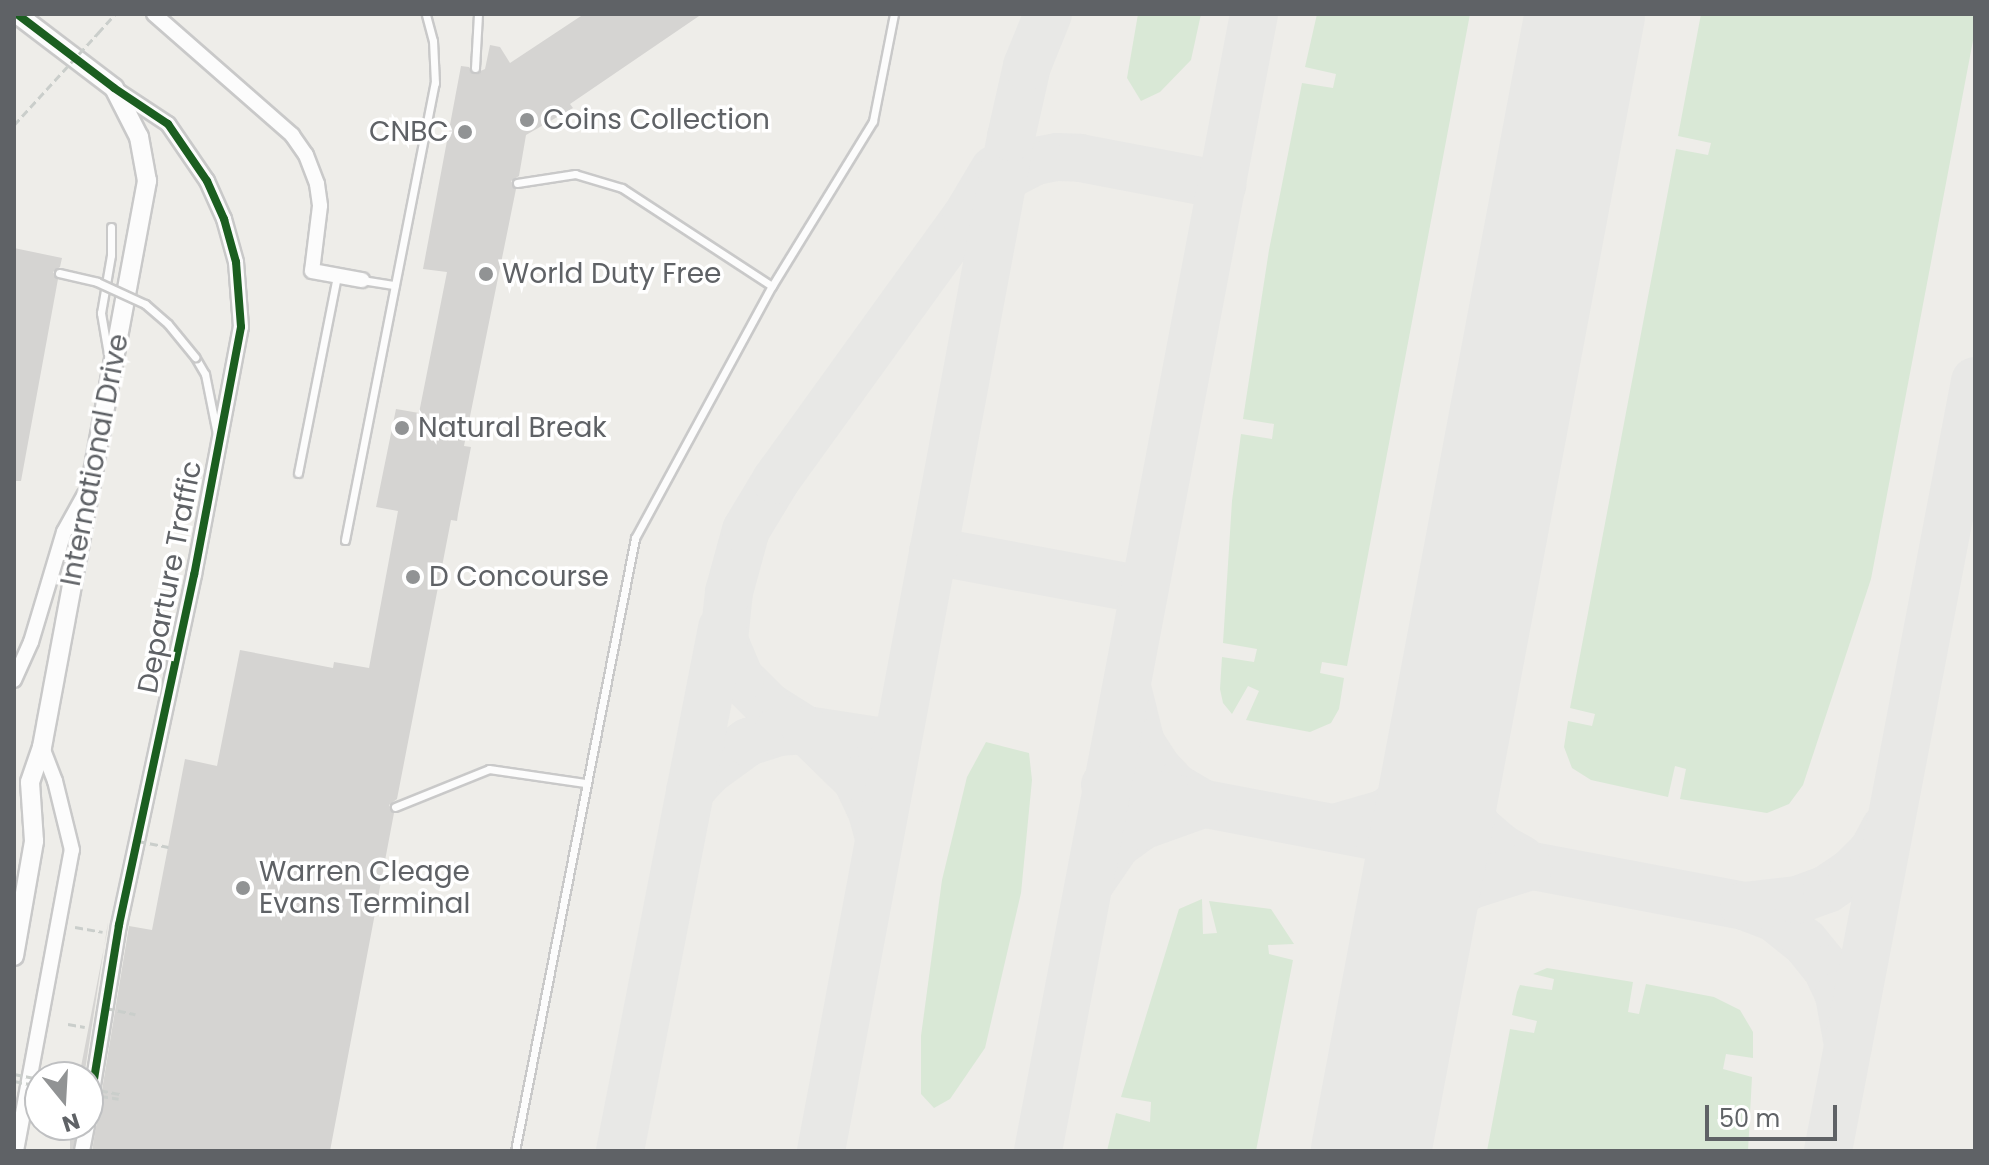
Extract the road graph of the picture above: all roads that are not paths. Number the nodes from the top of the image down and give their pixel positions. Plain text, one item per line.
1 (17, 14) edge
2 (154, 14) edge
3 (426, 14) edge
4 (478, 14) edge
5 (894, 14) edge
6 (475, 68) dead end
7 (114, 88) junction
8 (517, 183) dead end
9 (111, 227) dead end
10 (59, 273) dead end
11 (337, 276) junction
12 (362, 280) joint
13 (395, 285) junction
14 (772, 286) junction
15 (111, 372) junction
16 (218, 440) junction
17 (298, 473) dead end
18 (91, 484) junction
19 (345, 540) dead end
20 (14, 680) edge
21 (42, 747) junction
22 (585, 783) junction
23 (395, 807) dead end
24 (14, 956) edge
25 (95, 1061) edge
26 (16, 1151) edge
27 (515, 1151) edge

1 - 7 street, International Drive
2 - 11 street
3 - 13 lane
4 - 6 lane
5 - 14 lane
7 - 15 street, International Drive
7 - 16 street, Departure Traffic
8 - 14 lane
9 - 15 lane
10 - 16 lane, bridge
11 - 12 street
11 - 17 lane
12 - 13 lane
13 - 19 lane
14 - 22 lane
15 - 18 street, International Drive
16 - 25 street, Departure Traffic
18 - 20 street
18 - 21 street, International Drive
21 - 24 street, International Drive
21 - 26 street
22 - 23 lane
22 - 27 lane

